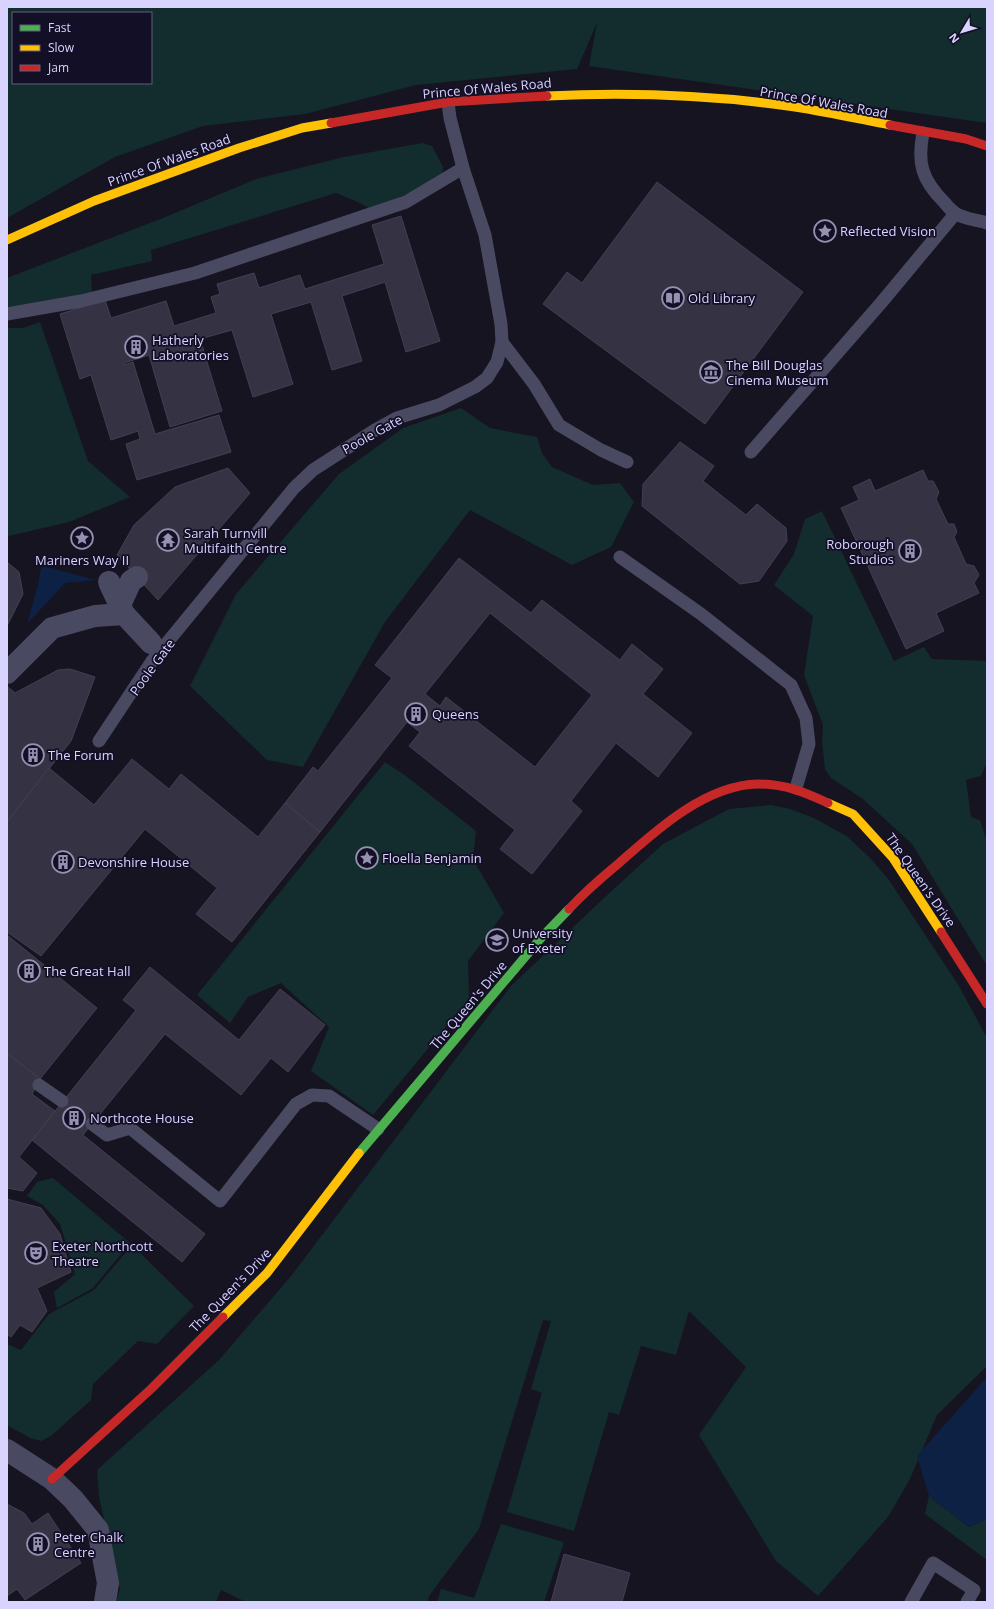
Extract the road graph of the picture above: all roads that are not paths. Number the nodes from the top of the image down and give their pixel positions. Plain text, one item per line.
1 (448, 102) junction
2 (923, 132) junction
3 (987, 146) edge
4 (463, 168) junction
5 (955, 214) junction
6 (987, 223) edge
7 (7, 240) edge
8 (7, 314) edge
9 (502, 342) junction
10 (751, 452) dead end
11 (627, 462) dead end
12 (620, 557) dead end
13 (137, 576) dead end
14 (110, 582) dead end
15 (122, 610) junction
16 (140, 638) dead end
17 (7, 673) edge
18 (99, 741) dead end
19 (796, 788) junction
20 (987, 1004) edge
21 (39, 1086) dead end
22 (62, 1101) dead end
23 (92, 1124) dead end
24 (378, 1129) junction
25 (7, 1450) edge
26 (52, 1479) junction
27 (105, 1602) edge
28 (911, 1602) edge
29 (967, 1602) edge

1 - 2 street, Prince Of Wales Road
1 - 4 lane, Poole Gate
1 - 7 street, Prince Of Wales Road
2 - 3 street, Prince Of Wales Road
2 - 5 lane
4 - 8 lane
4 - 9 lane, Poole Gate
5 - 6 lane
5 - 10 lane
9 - 11 lane
9 - 18 lane, Poole Gate
12 - 19 lane
13 - 15 street
14 - 15 street
15 - 16 street
15 - 17 street
19 - 20 street, The Queen's Drive
19 - 24 street, The Queen's Drive
21 - 22 lane
23 - 24 lane
24 - 26 street, The Queen's Drive
25 - 26 street
26 - 27 street
28 - 29 lane

